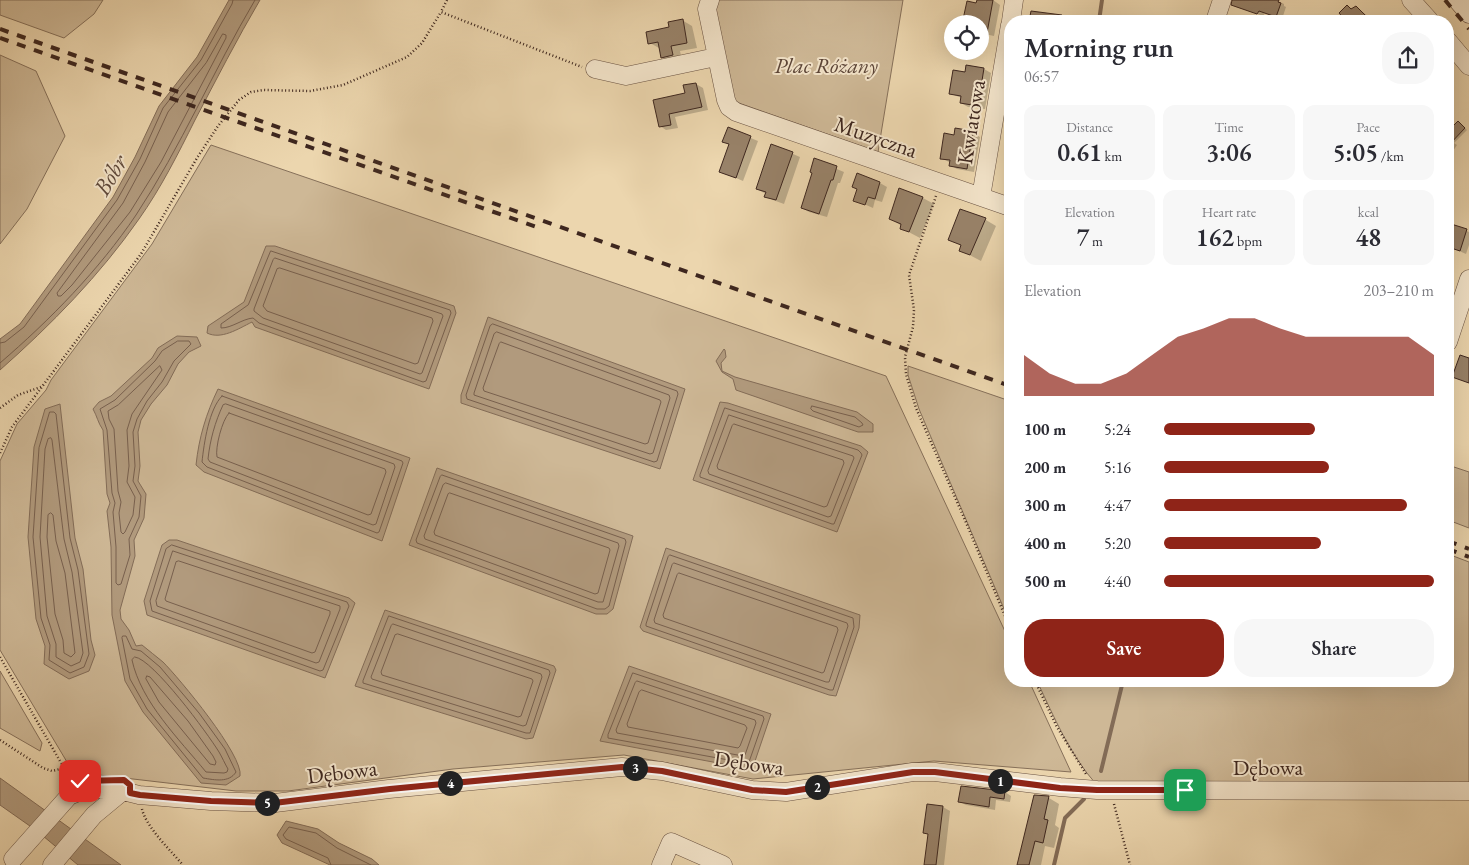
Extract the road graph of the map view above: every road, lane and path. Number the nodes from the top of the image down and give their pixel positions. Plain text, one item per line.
1 (447, 0) edge
2 (710, 0) edge
3 (1014, 0) edge
4 (1222, 0) edge
5 (1411, 0) edge
6 (1457, 0) edge
7 (441, 12) junction
8 (1469, 14) edge
9 (1012, 15) edge
10 (1216, 15) edge
11 (1422, 15) edge
12 (1454, 48) edge
13 (716, 57) junction
14 (1004, 61) edge
15 (1469, 66) edge
16 (595, 69) joint
17 (940, 183) junction
18 (981, 197) junction
19 (1004, 205) edge
20 (1469, 279) edge
21 (1454, 324) edge
22 (42, 386) junction
23 (0, 408) edge
24 (0, 453) edge
25 (1004, 614) edge
26 (0, 657) edge
27 (1038, 687) edge
28 (0, 740) edge
29 (64, 768) junction
30 (80, 781) dead end
31 (1105, 790) junction
32 (1469, 791) edge
33 (131, 793) junction
34 (12, 858) edge
35 (53, 864) edge
36 (183, 865) edge
37 (660, 865) edge
38 (723, 865) edge
39 (1130, 865) edge

1 - 7 path
2 - 13 street
3 - 9 street
4 - 10 street
5 - 11 street
6 - 8 street
7 - 16 path
7 - 22 path
12 - 15 street
13 - 16 street
13 - 17 street, Muzyczna
14 - 18 street, Kwiatowa
17 - 18 street, Muzyczna
17 - 25 path
18 - 19 street, Muzyczna
20 - 21 street
22 - 23 path
22 - 24 path
26 - 29 path
27 - 31 path
28 - 29 path
29 - 30 path
31 - 32 street, Dębowa
31 - 33 street, Dębowa
31 - 39 path
33 - 34 street, Dębowa
33 - 35 street
33 - 36 path
37 - 38 street

